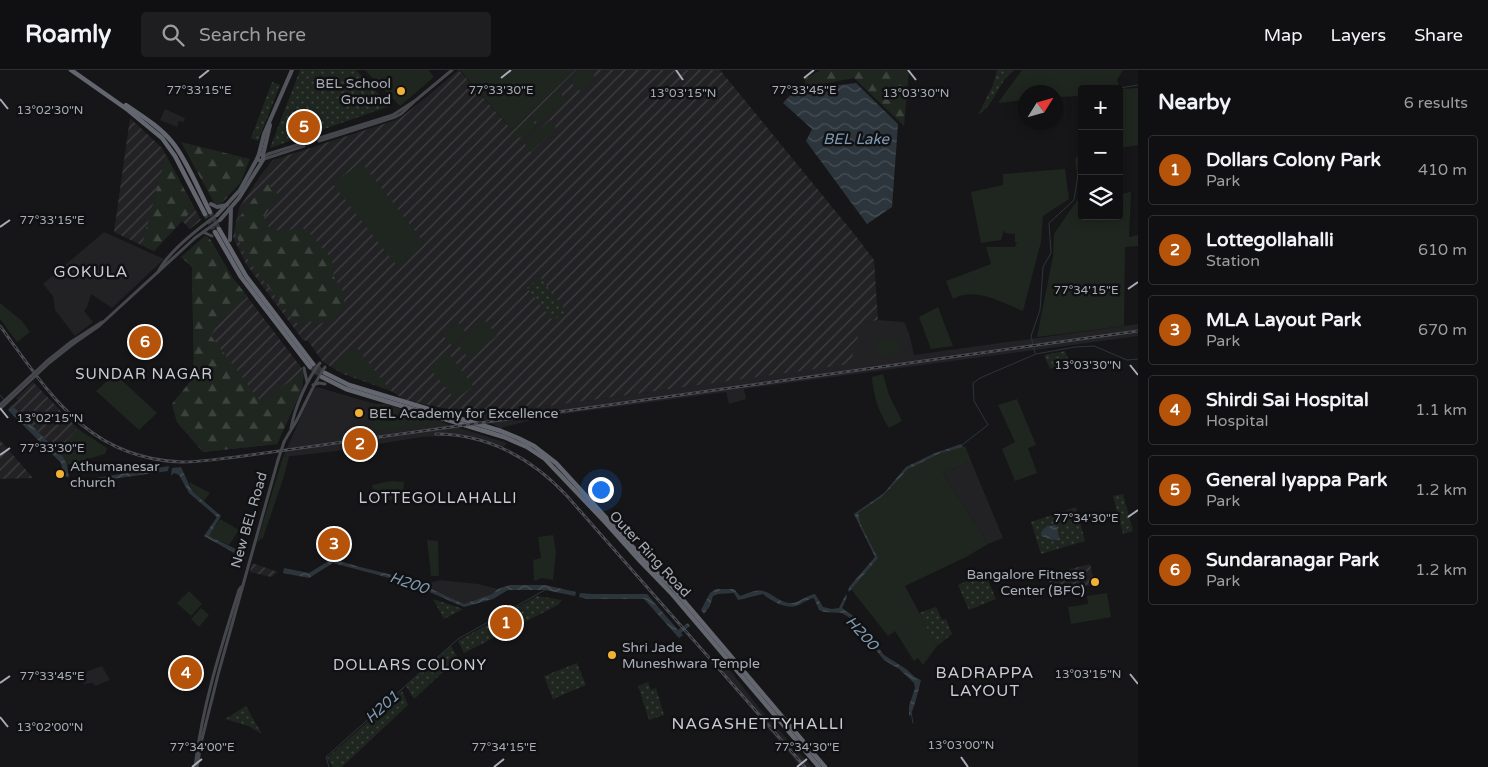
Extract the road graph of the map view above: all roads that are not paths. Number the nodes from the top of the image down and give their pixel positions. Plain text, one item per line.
1 (71, 70) edge
2 (76, 70) edge
3 (292, 70) edge
4 (452, 70) edge
5 (159, 132) junction
6 (261, 158) junction
7 (211, 204) dead end
8 (229, 207) junction
9 (208, 213) tunnel mouth
10 (218, 218) junction
11 (202, 232) junction
12 (215, 232) joint
13 (230, 240) dead end
14 (158, 272) junction
15 (72, 343) junction
16 (320, 363) dead end
17 (311, 365) tunnel mouth
18 (325, 367) dead end
19 (304, 368) dead end
20 (323, 375) tunnel mouth
21 (325, 384) dead end
22 (306, 385) junction
23 (313, 386) junction
24 (0, 405) edge
25 (0, 410) edge
26 (291, 428) junction
27 (196, 767) edge
28 (823, 767) edge

1 - 5 highway
2 - 5 highway
3 - 6 main road
4 - 6 main road
5 - 9 highway
6 - 8 main road
7 - 8 main road
8 - 10 main road
8 - 13 main road
10 - 11 main road
10 - 14 main road
11 - 12 main road
11 - 14 main road
12 - 17 highway
14 - 15 main road
15 - 24 main road, bridge
15 - 25 main road, bridge
16 - 22 main road
18 - 23 main road
19 - 22 main road
20 - 28 highway, Outer Ring Road
21 - 23 main road
22 - 26 main road
23 - 26 main road
26 - 27 main road, New BEL Road, bridge

